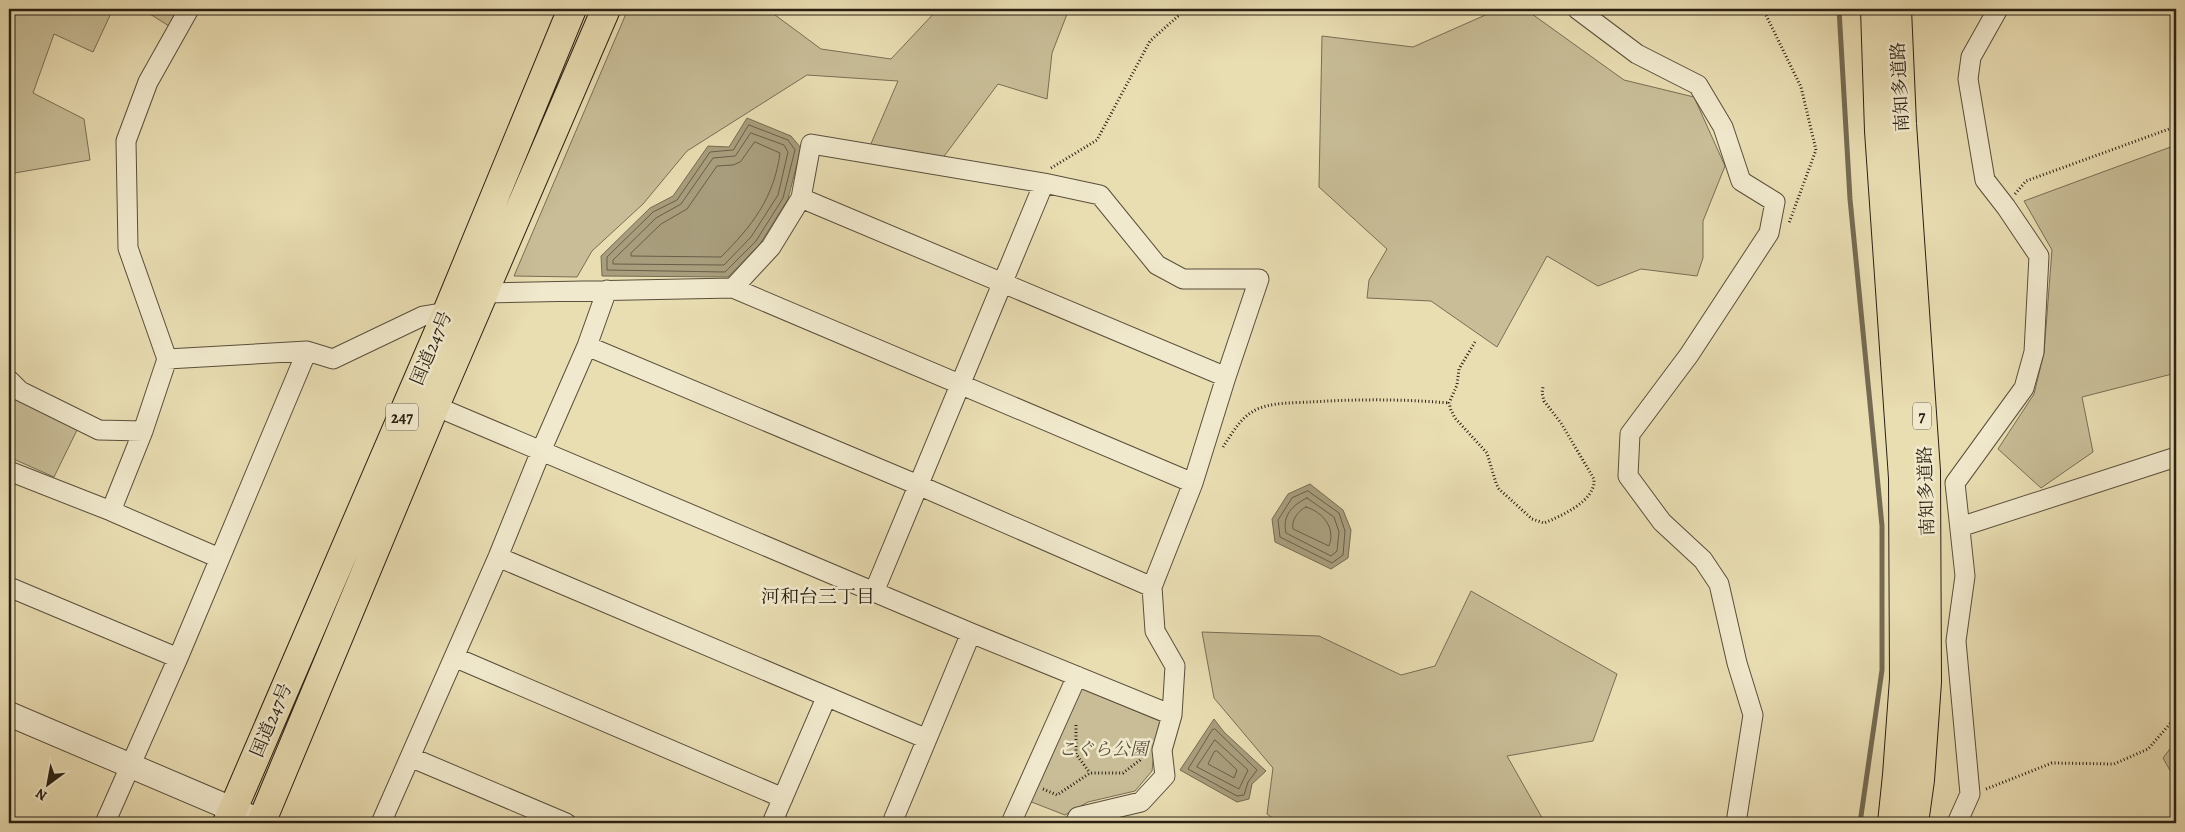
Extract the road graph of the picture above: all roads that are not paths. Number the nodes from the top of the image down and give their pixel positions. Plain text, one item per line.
1 (189, 9) edge
2 (572, 9) edge
3 (606, 9) edge
4 (1577, 9) edge
5 (1875, 9) edge
6 (1897, 9) edge
7 (1998, 9) edge
8 (1044, 183) junction
9 (801, 198) junction
10 (1002, 282) junction
11 (733, 288) junction
12 (607, 290) junction
13 (484, 293) junction
14 (447, 312) junction
15 (587, 346) junction
16 (307, 351) junction
17 (167, 359) junction
18 (1226, 377) junction
19 (9, 380) edge
20 (960, 384) junction
21 (435, 406) junction
22 (143, 432) junction
23 (541, 451) junction
24 (2176, 458) edge
25 (9, 471) edge
26 (1194, 483) junction
27 (918, 485) junction
28 (110, 511) junction
29 (1960, 527) junction
30 (498, 557) junction
31 (220, 558) junction
32 (1152, 586) junction
33 (9, 587) edge
34 (874, 592) junction
35 (971, 633) junction
36 (454, 657) junction
37 (178, 658) junction
38 (1077, 676) junction
39 (826, 698) junction
40 (9, 714) edge
41 (1172, 715) junction
42 (927, 739) junction
43 (410, 757) junction
44 (129, 765) junction
45 (782, 798) junction
46 (230, 816) edge
47 (105, 823) edge
48 (262, 823) edge
49 (381, 823) edge
50 (566, 823) edge
51 (772, 823) edge
52 (892, 823) edge
53 (1012, 823) edge
54 (1075, 823) edge
55 (1736, 823) edge
56 (1892, 823) edge
57 (1914, 823) edge
58 (1957, 823) edge

1 - 17 street
2 - 14 highway, 国道247号 / 247
3 - 13 highway, 国道247号 / 247
4 - 55 street
5 - 56 highway, 南知多道路 / 7
6 - 57 highway, 南知多道路 / 7
7 - 29 street
8 - 9 street
8 - 10 street
8 - 18 street
9 - 10 street
9 - 11 street
10 - 18 street
10 - 20 street
11 - 12 street
11 - 20 street
12 - 13 street
12 - 15 street
13 - 21 highway, 国道247号 / 247
14 - 16 street
14 - 46 highway, 国道247号 / 247
15 - 23 street
15 - 27 street
16 - 17 street
16 - 31 street
17 - 22 street
18 - 26 street
19 - 22 street
20 - 26 street
20 - 27 street
21 - 23 street
21 - 48 highway, 国道247号 / 247
22 - 28 street
23 - 30 street
23 - 34 street
24 - 29 street
25 - 28 street
26 - 32 street
27 - 32 street
27 - 34 street
28 - 31 street
29 - 58 street
30 - 36 street
30 - 39 street
31 - 37 street
32 - 41 street
33 - 37 street
34 - 35 street
35 - 38 street
35 - 42 street
36 - 43 street
36 - 45 street
37 - 44 street
38 - 41 street
38 - 53 street
39 - 42 street
39 - 45 street
40 - 44 street
41 - 54 street
42 - 52 street
43 - 49 street
43 - 50 street
44 - 46 street
44 - 47 street
45 - 51 street
46 - 48 street

